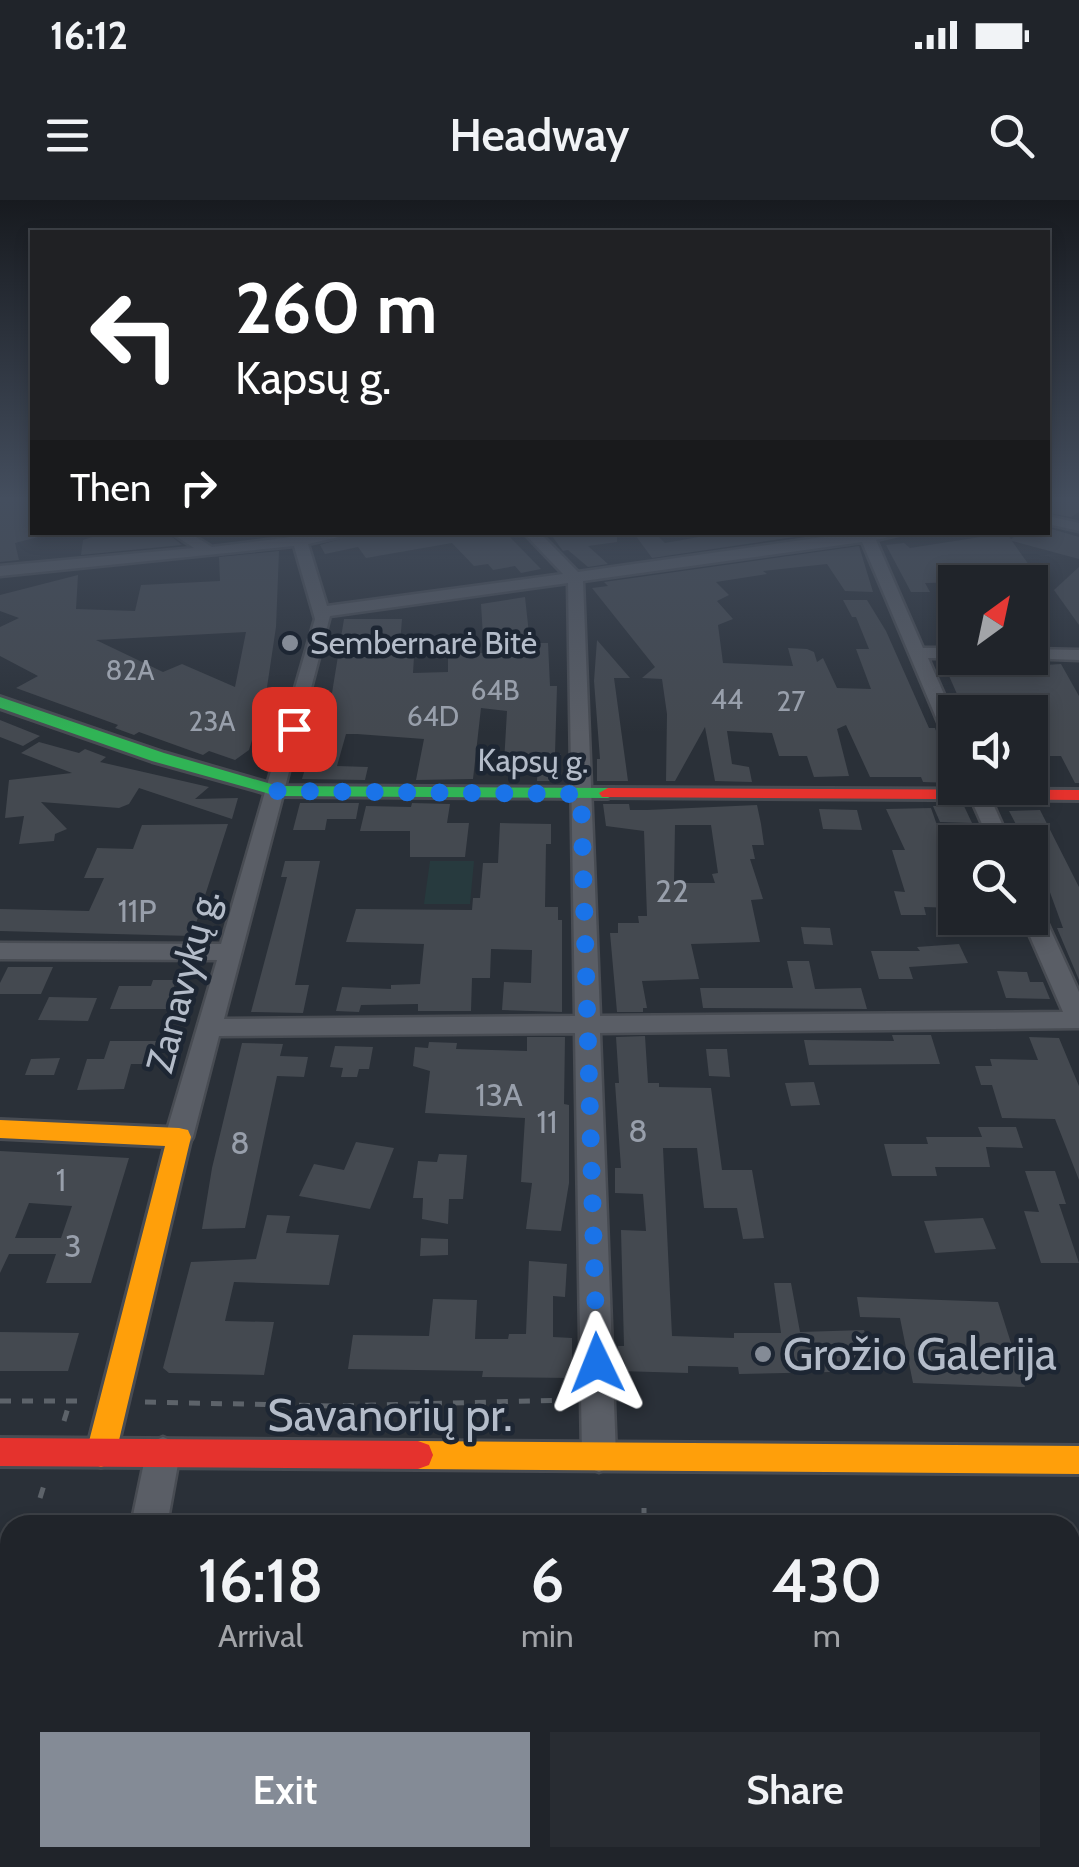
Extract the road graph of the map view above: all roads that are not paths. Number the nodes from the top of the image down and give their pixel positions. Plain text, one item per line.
1 (574, 577) edge
2 (311, 578) edge
3 (568, 578) edge
4 (885, 578) edge
5 (321, 612) junction
6 (919, 653) junction
7 (938, 654) edge
8 (1048, 654) edge
9 (1079, 655) edge
10 (938, 699) edge
11 (0, 702) edge
12 (277, 791) junction
13 (938, 791) edge
14 (581, 794) junction
15 (1048, 794) edge
16 (1079, 795) edge
17 (1041, 935) edge
18 (0, 951) edge
19 (230, 952) junction
20 (1079, 1020) edge
21 (586, 1025) junction
22 (208, 1028) junction
23 (0, 1129) edge
24 (180, 1136) junction
25 (0, 1452) edge
26 (101, 1453) junction
27 (163, 1454) junction
28 (599, 1456) junction
29 (1079, 1460) edge
30 (151, 1515) edge

1 - 14 street
2 - 5 street, Zanavykų g.
3 - 5 street
4 - 6 street
5 - 12 street, Zanavykų g.
6 - 7 street
6 - 10 street
8 - 9 street
11 - 12 street, Kapsų g.
12 - 14 street, Kapsų g.
12 - 19 street, Zanavykų g.
13 - 14 street, Kapsų g.
14 - 21 street
15 - 16 street, Kapsų g.
17 - 20 street
18 - 19 street
19 - 22 street, Zanavykų g.
20 - 21 street
21 - 22 street
21 - 28 street
22 - 24 street, Zanavykų g.
23 - 24 street
24 - 26 street, Zanavykų g.
25 - 26 street, Savanorių pr.
26 - 27 street, Savanorių pr.
27 - 28 street, Savanorių pr.
27 - 30 street
28 - 29 street, Savanorių pr.

